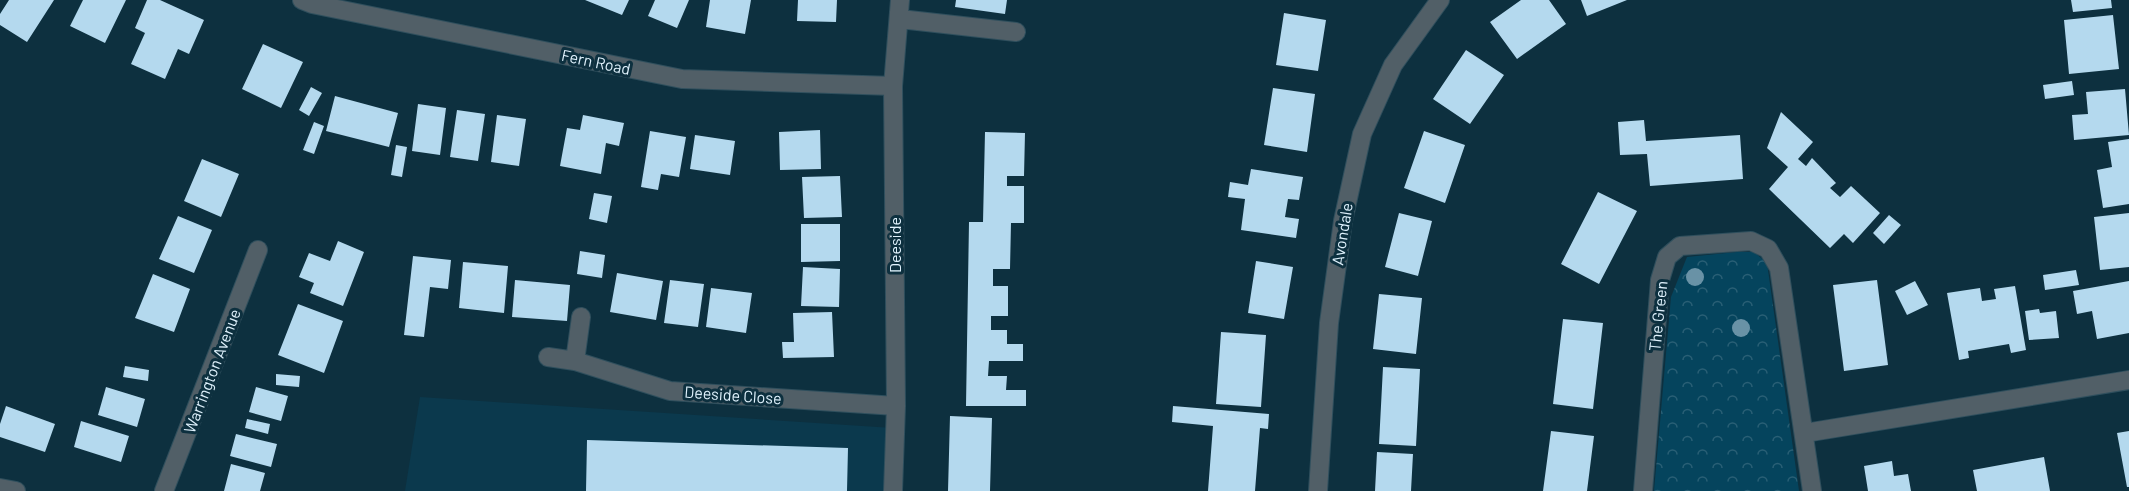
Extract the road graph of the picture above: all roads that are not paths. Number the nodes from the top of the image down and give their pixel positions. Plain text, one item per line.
1 (900, 0) edge
2 (1440, 0) edge
3 (309, 1) edge
4 (900, 19) junction
5 (1016, 32) dead end
6 (893, 86) junction
7 (258, 250) dead end
8 (581, 317) dead end
9 (548, 357) dead end
10 (575, 361) junction
11 (2129, 380) edge
12 (896, 406) junction
13 (1805, 432) junction
14 (0, 488) edge
15 (16, 491) edge
16 (164, 491) edge
17 (893, 491) edge
18 (1318, 491) edge
19 (1642, 491) edge
20 (1812, 491) edge

1 - 4 street, Deeside
2 - 18 street, Avondale
3 - 6 street, Fern Road
4 - 5 street
4 - 6 street, Deeside
6 - 12 street, Deeside
7 - 16 street, Warrington Avenue
8 - 10 street
9 - 10 street, Deeside Close
10 - 12 street, Deeside Close
11 - 13 street
12 - 17 street, Deeside
13 - 19 street, The Green
13 - 20 street, The Green
14 - 15 street

